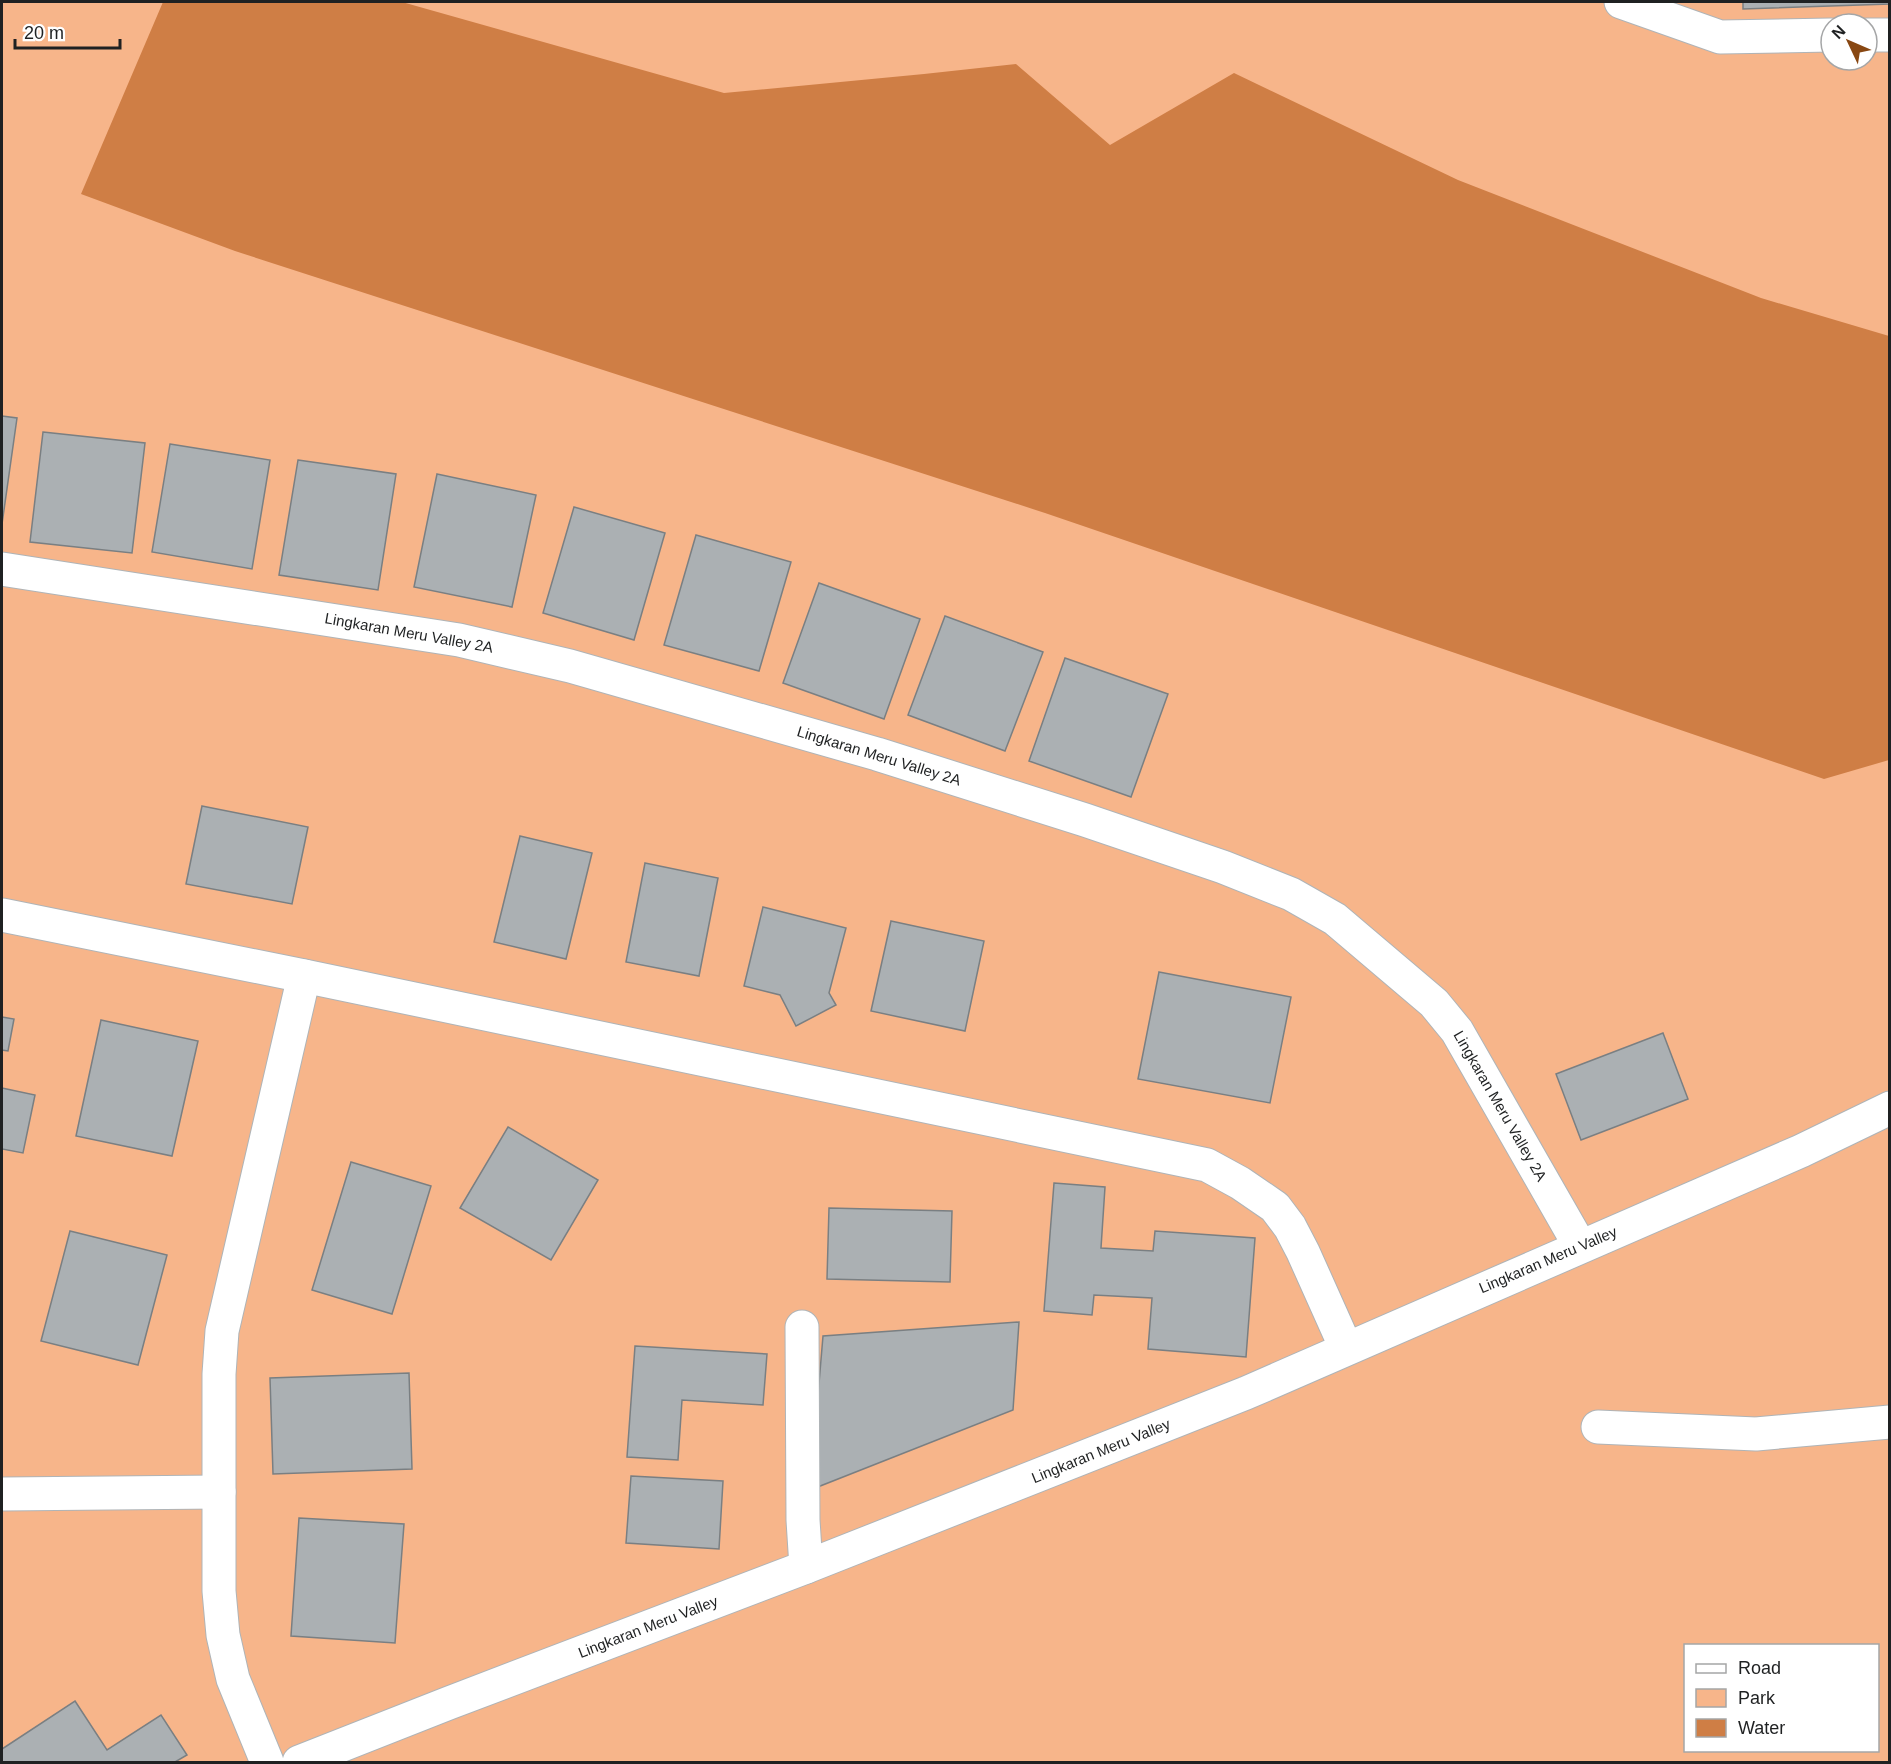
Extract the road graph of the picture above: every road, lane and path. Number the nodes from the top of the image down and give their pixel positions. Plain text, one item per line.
1 (1636, 4) edge
2 (1819, 35) edge
3 (2, 569) edge
4 (2, 915) edge
5 (304, 976) junction
6 (1890, 1108) edge
7 (1580, 1246) junction
8 (802, 1327) dead end
9 (1346, 1348) junction
10 (1890, 1422) edge
11 (1598, 1427) dead end
12 (219, 1492) junction
13 (2, 1494) edge
14 (806, 1567) junction
15 (267, 1762) edge
16 (299, 1762) edge

1 - 2 street
3 - 7 street, Lingkaran Meru Valley 2A
4 - 5 street
5 - 9 street
5 - 12 street
6 - 7 street, Lingkaran Meru Valley
7 - 9 street, Lingkaran Meru Valley
8 - 14 street
9 - 14 street, Lingkaran Meru Valley
10 - 11 street
12 - 13 street
12 - 15 street
14 - 16 street, Lingkaran Meru Valley

